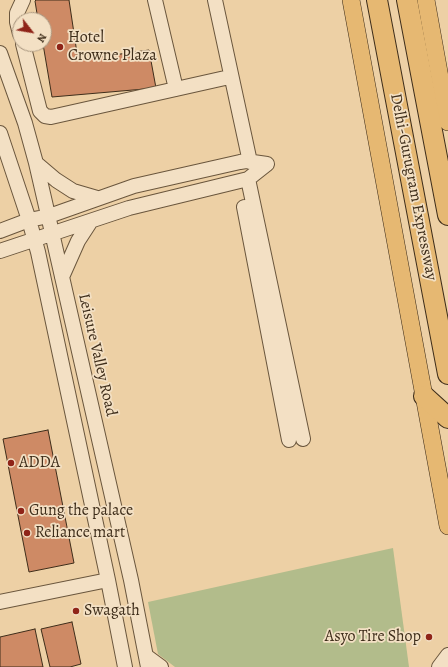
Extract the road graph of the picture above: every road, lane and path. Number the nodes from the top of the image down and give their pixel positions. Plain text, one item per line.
1 (23, 0) edge
2 (155, 0) edge
3 (206, 0) edge
4 (215, 0) edge
5 (351, 0) edge
6 (377, 0) edge
7 (407, 0) edge
8 (426, 0) edge
9 (17, 12) edge
10 (25, 52) edge
11 (0, 53) edge
12 (225, 78) junction
13 (176, 89) junction
14 (448, 122) edge
15 (0, 133) edge
16 (245, 162) junction
17 (36, 163) junction
18 (243, 180) junction
19 (97, 198) junction
20 (448, 215) edge
21 (49, 216) junction
22 (29, 220) junction
23 (91, 221) junction
24 (0, 231) edge
25 (53, 234) junction
26 (35, 240) junction
27 (0, 251) edge
28 (62, 277) junction
29 (448, 374) edge
30 (424, 396) junction
31 (292, 417) junction
32 (448, 418) edge
33 (304, 439) dead end
34 (289, 440) dead end
35 (444, 484) edge
36 (448, 526) edge
37 (108, 580) junction
38 (0, 602) edge
39 (448, 655) edge
40 (147, 662) edge
41 (124, 667) edge
42 (161, 667) edge
43 (438, 667) edge

1 - 9 street
2 - 13 street
3 - 12 street
4 - 16 street
5 - 30 main road
6 - 29 highway, Delhi-Gurugram Expressway
7 - 20 highway, Delhi-Gurugram Expressway
8 - 14 main road
10 - 13 street
11 - 17 street, Leisure Valley Road
12 - 13 street
12 - 16 street
15 - 22 street
16 - 18 street
16 - 19 street
17 - 19 street
17 - 21 street, Leisure Valley Road
18 - 23 street
18 - 31 street
19 - 21 street
21 - 22 street
21 - 25 street, Leisure Valley Road
22 - 24 street
22 - 26 street
23 - 25 street
23 - 28 street
25 - 26 street
25 - 28 street, Leisure Valley Road
26 - 27 street
26 - 37 street
28 - 40 street, Leisure Valley Road
30 - 32 highway
30 - 35 main road
31 - 33 street
31 - 34 street
35 - 36 main road
37 - 38 street
37 - 41 street
39 - 43 street
40 - 42 street

